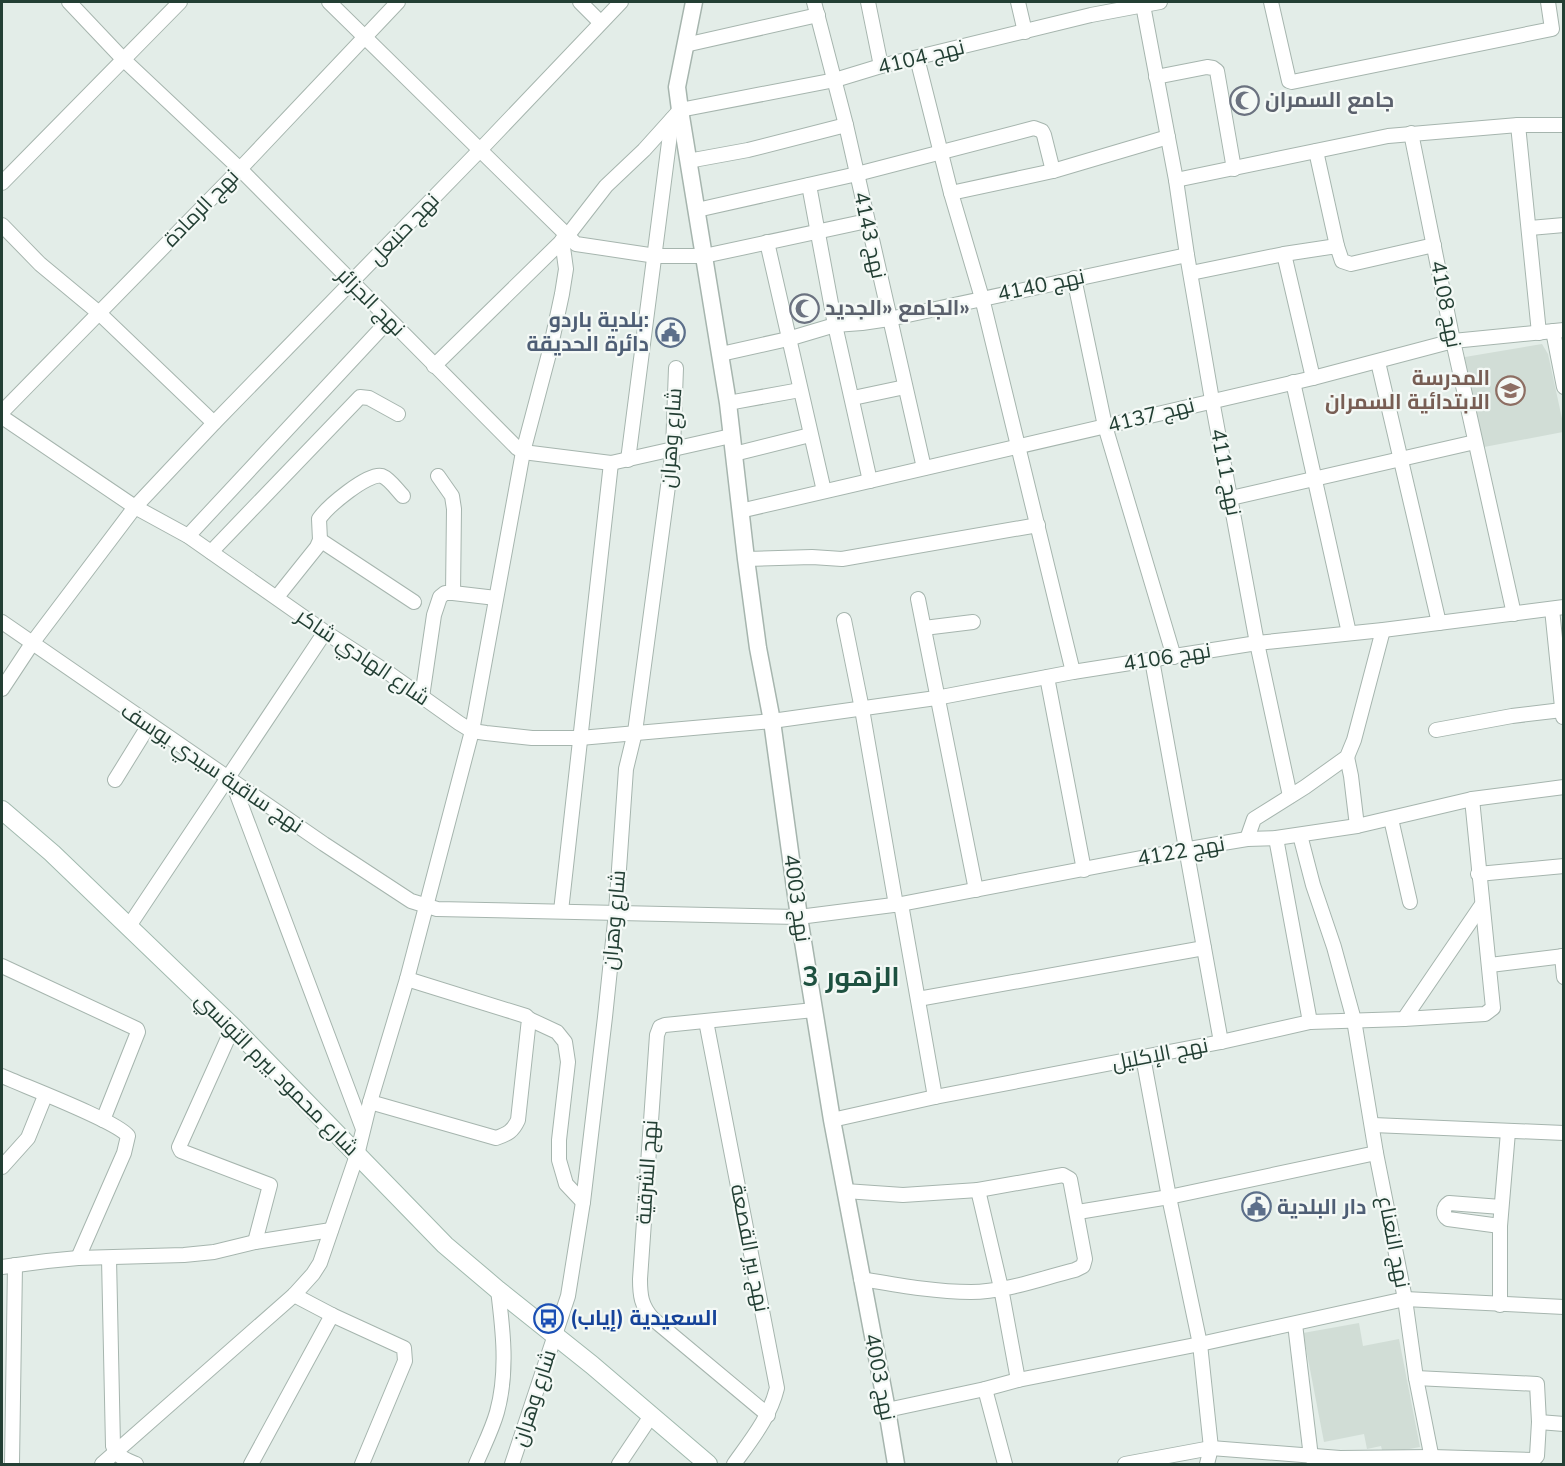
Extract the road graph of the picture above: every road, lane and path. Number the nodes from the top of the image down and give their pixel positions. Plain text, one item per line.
1 (69, 2) edge
2 (180, 2) edge
3 (329, 2) edge
4 (398, 2) edge
5 (580, 2) edge
6 (621, 2) edge
7 (694, 2) edge
8 (868, 2) edge
9 (1018, 2) edge
10 (1160, 2) edge
11 (1271, 2) edge
12 (1548, 2) edge
13 (1128, 4) edge
14 (1143, 4) junction
15 (816, 8) edge
16 (1090, 8) edge
17 (600, 22) junction
18 (1025, 32) junction
19 (365, 37) junction
20 (685, 45) junction
21 (123, 58) junction
22 (917, 58) junction
23 (881, 66) junction
24 (1156, 76) junction
25 (835, 80) junction
26 (676, 114) junction
27 (846, 125) junction
28 (1518, 125) junction
29 (1563, 125) edge
30 (1411, 133) junction
31 (1168, 137) junction
32 (480, 150) junction
33 (940, 151) junction
34 (1316, 151) junction
35 (688, 161) junction
36 (240, 169) junction
37 (1234, 169) junction
38 (1053, 171) junction
39 (857, 174) junction
40 (1176, 180) junction
41 (2, 183) edge
42 (809, 185) junction
43 (951, 193) junction
44 (697, 210) junction
45 (867, 221) junction
46 (2, 225) edge
47 (1563, 225) edge
48 (1530, 228) junction
49 (817, 231) junction
50 (565, 237) junction
51 (767, 242) junction
52 (1434, 245) junction
53 (1337, 246) junction
54 (1284, 254) junction
55 (1187, 255) junction
56 (656, 256) junction
57 (704, 256) junction
58 (1191, 273) junction
59 (1074, 278) junction
60 (352, 282) junction
61 (982, 298) junction
62 (99, 313) junction
63 (889, 319) junction
64 (389, 320) junction
65 (835, 325) junction
66 (1552, 331) edge
67 (788, 339) junction
68 (1453, 341) junction
69 (721, 354) junction
70 (1378, 362) junction
71 (434, 366) junction
72 (676, 368) dead end
73 (1313, 378) junction
74 (1293, 382) junction
75 (905, 387) junction
76 (1563, 387) edge
77 (800, 390) junction
78 (852, 398) junction
79 (1212, 400) junction
80 (728, 403) junction
81 (2, 412) edge
82 (398, 414) dead end
83 (2, 417) edge
84 (214, 423) junction
85 (1106, 426) junction
86 (810, 435) junction
87 (731, 436) junction
88 (1475, 442) junction
89 (1017, 448) junction
90 (673, 449) junction
91 (523, 452) junction
92 (734, 454) junction
93 (1401, 459) junction
94 (628, 460) junction
95 (610, 463) junction
96 (924, 468) junction
97 (438, 476) dead end
98 (1314, 479) junction
99 (870, 481) junction
100 (824, 491) junction
101 (403, 496) dead end
102 (1231, 498) junction
103 (135, 507) junction
104 (740, 511) junction
105 (1038, 525) junction
106 (188, 536) junction
107 (320, 540) junction
108 (211, 552) junction
109 (746, 559) junction
110 (453, 593) junction
111 (276, 597) junction
112 (496, 598) junction
113 (918, 600) dead end
114 (414, 602) dead end
115 (1558, 608) edge
116 (1514, 614) junction
117 (844, 620) dead end
118 (2, 622) edge
119 (973, 622) dead end
120 (1439, 623) junction
121 (924, 628) junction
122 (1383, 630) junction
123 (325, 632) junction
124 (1349, 633) junction
125 (33, 642) junction
126 (1257, 642) junction
127 (1174, 657) junction
128 (1152, 660) junction
129 (1073, 672) junction
130 (1047, 677) junction
131 (2, 689) edge
132 (422, 697) junction
133 (936, 698) junction
134 (862, 709) junction
135 (1563, 715) edge
136 (772, 721) junction
137 (149, 725) junction
138 (1436, 730) dead end
139 (472, 731) junction
140 (635, 732) junction
141 (580, 738) junction
142 (1347, 757) junction
143 (115, 780) dead end
144 (230, 780) junction
145 (1563, 787) edge
146 (1290, 796) junction
147 (1472, 799) junction
148 (2, 810) edge
149 (1391, 819) junction
150 (1358, 826) junction
151 (1300, 835) junction
152 (1276, 838) junction
153 (1246, 839) junction
154 (1188, 849) junction
155 (1563, 866) edge
156 (1084, 870) junction
157 (1478, 874) junction
158 (976, 890) junction
159 (1410, 902) dead end
160 (898, 905) junction
161 (1481, 906) junction
162 (426, 907) junction
163 (561, 911) junction
164 (616, 912) junction
165 (799, 917) junction
166 (129, 926) junction
167 (1204, 948) junction
168 (1563, 956) edge
169 (1490, 965) junction
170 (2, 966) edge
171 (1563, 977) edge
172 (407, 979) junction
173 (918, 999) junction
174 (814, 1010) junction
175 (529, 1019) junction
176 (1404, 1019) junction
177 (1354, 1020) junction
178 (706, 1021) junction
179 (1310, 1022) junction
180 (233, 1027) junction
181 (1221, 1042) junction
182 (1143, 1057) junction
183 (2, 1076) edge
184 (45, 1096) junction
185 (935, 1097) junction
186 (370, 1102) junction
187 (103, 1120) junction
188 (832, 1120) junction
189 (1373, 1125) junction
190 (363, 1129) junction
191 (1508, 1132) junction
192 (1563, 1133) edge
193 (1376, 1153) junction
194 (357, 1155) junction
195 (2, 1167) edge
196 (978, 1190) junction
197 (845, 1191) junction
198 (1169, 1197) junction
199 (583, 1202) junction
200 (1501, 1207) junction
201 (1078, 1212) junction
202 (1500, 1226) junction
203 (331, 1230) junction
204 (255, 1242) junction
205 (78, 1258) junction
206 (109, 1258) junction
207 (8, 1267) edge
208 (861, 1279) junction
209 (1001, 1288) junction
210 (498, 1290) junction
211 (294, 1294) junction
212 (1405, 1299) junction
213 (1500, 1305) junction
214 (1563, 1307) edge
215 (332, 1315) junction
216 (1295, 1324) junction
217 (555, 1335) junction
218 (1200, 1344) junction
219 (1416, 1378) junction
220 (1018, 1380) junction
221 (985, 1389) junction
222 (887, 1410) junction
223 (768, 1415) junction
224 (651, 1416) junction
225 (1539, 1422) junction
226 (1563, 1424) edge
227 (1211, 1448) junction
228 (114, 1452) junction
229 (1311, 1456) junction
230 (1339, 1461) edge
231 (1432, 1461) edge
232 (12, 1464) edge
233 (102, 1464) edge
234 (136, 1464) edge
235 (251, 1464) edge
236 (362, 1464) edge
237 (476, 1464) edge
238 (512, 1464) edge
239 (619, 1464) edge
240 (708, 1464) edge
241 (734, 1464) edge
242 (896, 1464) edge
243 (1005, 1464) edge
244 (1125, 1464) edge
245 (1207, 1464) edge

1 - 21 street, نهج الجزائر
2 - 21 street
3 - 19 street
4 - 19 street, نهج الرمادة
5 - 17 street
6 - 17 street, نهج حنبعل
7 - 20 street, نهج 4003
8 - 23 street
9 - 18 street
10 - 14 street, نهج 4104
11 - 12 street
13 - 14 street, نهج 4104
13 - 16 street, نهج 4104
14 - 24 street, نهج 4111
15 - 20 street
15 - 25 street, نهج 4143
16 - 18 street, نهج 4104
17 - 32 street, نهج حنبعل
18 - 22 street, نهج 4104
19 - 32 street
19 - 36 street, نهج الرمادة
20 - 26 street, نهج 4003
21 - 36 street, نهج الجزائر
21 - 41 street
22 - 23 street, نهج 4104
22 - 33 street
23 - 25 street, نهج 4104
24 - 31 street, نهج 4111
24 - 37 street
25 - 26 street, نهج 4104
25 - 27 street, نهج 4143
26 - 35 street, نهج 4003
26 - 50 street
26 - 56 street
27 - 35 street
27 - 39 street, نهج 4143
28 - 29 street
28 - 30 street
28 - 48 street
30 - 34 street
30 - 52 street, نهج 4108
31 - 38 street
31 - 40 street, نهج 4111
32 - 50 street
32 - 60 street, نهج حنبعل
33 - 38 street
33 - 39 street
33 - 43 street
34 - 37 street
34 - 53 street
35 - 44 street, نهج 4003
36 - 60 street, نهج الجزائر
36 - 62 street, نهج الرمادة
37 - 40 street
38 - 43 street
39 - 42 street
39 - 45 street, نهج 4143
40 - 55 street, نهج 4111
42 - 44 street
42 - 49 street
43 - 61 street
44 - 57 street, نهج 4003
45 - 49 street
45 - 63 street, نهج 4143
46 - 62 street
47 - 48 street
48 - 66 street
49 - 51 street
49 - 65 street
50 - 56 street
50 - 71 street
50 - 91 street
51 - 57 street
51 - 67 street
52 - 53 street
52 - 68 street, نهج 4108
53 - 54 street
54 - 58 street
54 - 73 street
55 - 58 street, نهج 4111
55 - 59 street, نهج 4140
56 - 57 street
56 - 94 street
57 - 69 street, نهج 4003
58 - 79 street, نهج 4111
59 - 61 street, نهج 4140
59 - 85 street
60 - 64 street, نهج الجزائر
60 - 84 street, نهج حنبعل
61 - 63 street, نهج 4140
61 - 89 street
62 - 81 street, نهج الرمادة
62 - 84 street
63 - 65 street, نهج 4140
63 - 75 street, نهج 4143
64 - 71 street, نهج الجزائر
64 - 106 street
65 - 67 street, نهج 4140
65 - 78 street
66 - 68 street, نهج 4137
66 - 76 street
67 - 69 street, نهج 4140
67 - 77 street
68 - 70 street, نهج 4137
68 - 88 street, نهج 4108
69 - 80 street, نهج 4003
70 - 73 street, نهج 4137
70 - 93 street
71 - 91 street, نهج الجزائر
72 - 90 street, شارع وهران
73 - 74 street, نهج 4137
74 - 79 street, نهج 4137
74 - 98 street
75 - 78 street
75 - 96 street, نهج 4143
77 - 80 street
77 - 86 street
78 - 99 street
79 - 85 street, نهج 4137
79 - 102 street, نهج 4111
80 - 87 street, نهج 4003
82 - 108 street
83 - 103 street, شارع الهادي شاكر
84 - 103 street, نهج حنبعل
85 - 89 street, نهج 4137
85 - 127 street
86 - 92 street
86 - 100 street
87 - 90 street
87 - 92 street, نهج 4003
88 - 93 street
88 - 116 street, نهج 4108
89 - 96 street, نهج 4137
89 - 105 street
90 - 94 street
90 - 140 street, شارع وهران
91 - 95 street
91 - 112 street
92 - 104 street, نهج 4003
93 - 98 street
93 - 120 street
94 - 95 street
95 - 141 street
96 - 99 street, نهج 4137
97 - 110 street
98 - 102 street
98 - 124 street
99 - 100 street, نهج 4137
100 - 104 street, نهج 4137
101 - 107 street
102 - 126 street, نهج 4111
103 - 106 street, شارع الهادي شاكر
103 - 125 street, نهج حنبعل
104 - 109 street, نهج 4003
105 - 109 street
105 - 129 street
106 - 108 street, شارع الهادي شاكر
107 - 111 street
107 - 114 street
108 - 111 street, شارع الهادي شاكر
109 - 136 street, نهج 4003
110 - 112 street
110 - 132 street
111 - 123 street, شارع الهادي شاكر
112 - 139 street
113 - 121 street
115 - 116 street, نهج 4106
115 - 135 street
116 - 120 street, نهج 4106
117 - 134 street
118 - 125 street, نهج ساقية سيدي يوسف
119 - 121 street
120 - 122 street, نهج 4106
121 - 133 street
122 - 124 street, نهج 4106
122 - 142 street
123 - 132 street, شارع الهادي شاكر
123 - 144 street
124 - 126 street, نهج 4106
125 - 131 street, نهج حنبعل
125 - 137 street, نهج ساقية سيدي يوسف
126 - 127 street, نهج 4106
126 - 146 street, نهج 4111
127 - 128 street, نهج 4106
128 - 129 street, نهج 4106
128 - 154 street
129 - 130 street, نهج 4106
130 - 133 street, نهج 4106
130 - 156 street
132 - 139 street, شارع الهادي شاكر
133 - 134 street, نهج 4106
133 - 158 street
134 - 136 street, نهج 4106
134 - 160 street
135 - 138 street
136 - 140 street, شارع الهادي شاكر
136 - 165 street, نهج 4003
137 - 143 street
137 - 144 street, نهج ساقية سيدي يوسف
139 - 141 street, شارع الهادي شاكر
139 - 162 street
140 - 141 street, شارع الهادي شاكر
140 - 164 street, شارع وهران
141 - 163 street
142 - 146 street
142 - 150 street
144 - 162 street, نهج ساقية سيدي يوسف
144 - 166 street
144 - 190 street
145 - 147 street, نهج 4122
146 - 153 street
147 - 149 street, نهج 4122
147 - 157 street
148 - 166 main road, شارع محمود بيرم التونسي
149 - 150 street, نهج 4122
149 - 159 street
150 - 151 street, نهج 4122
151 - 152 street, نهج 4122
151 - 177 street, نهج النعناع
152 - 153 street, نهج 4122
152 - 179 street
153 - 154 street, نهج 4122
154 - 156 street, نهج 4122
154 - 167 street
155 - 157 street
156 - 158 street, نهج 4122
157 - 161 street
158 - 160 street, نهج 4122
160 - 165 street, نهج 4122
160 - 173 street
161 - 169 street
161 - 176 street
162 - 163 street, نهج 4122
162 - 172 street
163 - 164 street, نهج 4122
164 - 165 street, نهج 4122
164 - 199 street, شارع وهران
165 - 174 street, نهج 4003
166 - 180 main road, شارع محمود بيرم التونسي
167 - 173 street
167 - 181 street
168 - 169 street
168 - 171 street
169 - 176 street, نهج الإكليل
170 - 187 street
172 - 175 street
172 - 186 street
173 - 185 street
174 - 178 street, نهج الشرقية
174 - 188 street, نهج 4003
175 - 186 street
175 - 199 street
176 - 177 street, نهج الإكليل
177 - 179 street, نهج الإكليل
177 - 189 street, نهج النعناع
178 - 223 street, نهج بير القصعة
178 - 223 street, نهج الشرقية
179 - 181 street, نهج الإكليل
180 - 194 main road, شارع محمود بيرم التونسي
180 - 204 street
181 - 182 street, نهج الإكليل
182 - 185 street, نهج الإكليل
182 - 198 street
183 - 184 street
184 - 187 street
184 - 195 street
185 - 188 street, نهج الإكليل
186 - 190 street
187 - 205 street
188 - 197 street, نهج 4003
189 - 191 street
189 - 193 street, نهج النعناع
190 - 194 street
191 - 192 street
191 - 200 street
193 - 198 street
193 - 212 street, نهج النعناع
194 - 203 street
194 - 210 main road, شارع محمود بيرم التونسي
196 - 197 street
196 - 201 street
196 - 209 street
197 - 208 street, نهج 4003
198 - 201 street
198 - 218 street
199 - 217 street, شارع وهران
200 - 202 street
200 - 202 street
201 - 209 street
202 - 213 street
203 - 204 street
203 - 211 street
204 - 206 street
205 - 206 street
205 - 207 street
206 - 228 street
207 - 232 street
208 - 209 street
208 - 222 street, نهج 4003
209 - 220 street
210 - 217 main road, شارع محمود بيرم التونسي
210 - 237 street
211 - 215 street
211 - 228 street
212 - 213 street
212 - 216 street
212 - 219 street, نهج النعناع
213 - 214 street
215 - 235 street
215 - 236 street
216 - 218 street
216 - 229 street
217 - 224 main road, شارع محمود بيرم التونسي
217 - 238 street, شارع وهران
218 - 220 street
218 - 227 street
219 - 225 street
219 - 231 street, نهج النعناع
220 - 221 street
221 - 222 street
221 - 243 street
222 - 242 street, نهج 4003
223 - 241 street, نهج بير القصعة
224 - 239 street
224 - 240 main road, شارع محمود بيرم التونسي
225 - 226 street
225 - 231 street
227 - 229 street
227 - 244 street
227 - 245 street
228 - 233 street
228 - 234 street
229 - 230 street
230 - 231 street

